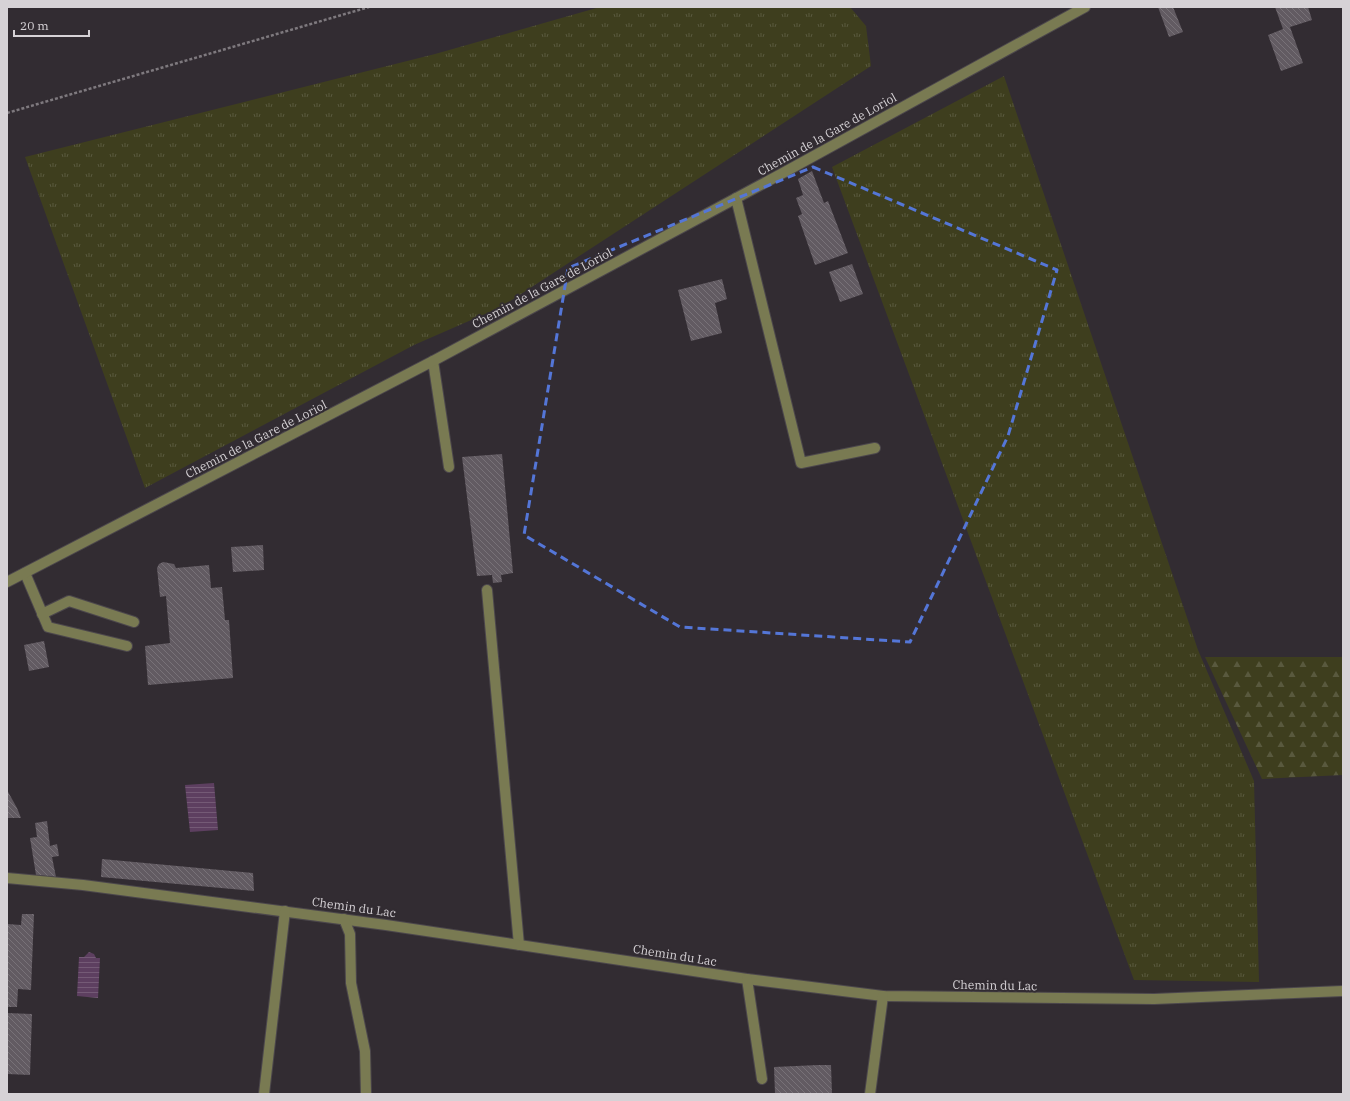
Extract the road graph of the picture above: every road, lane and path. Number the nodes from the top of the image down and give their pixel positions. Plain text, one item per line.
1 (369, 7) edge
2 (1085, 7) edge
3 (7, 113) edge
4 (736, 198) junction
5 (433, 361) junction
6 (875, 448) dead end
7 (449, 467) dead end
8 (25, 573) junction
9 (7, 582) edge
10 (487, 590) dead end
11 (42, 614) junction
12 (134, 622) dead end
13 (127, 646) dead end
14 (7, 878) edge
15 (285, 911) junction
16 (344, 919) junction
17 (519, 945) junction
18 (748, 979) junction
19 (1343, 991) edge
20 (884, 996) junction
21 (762, 1078) dead end
22 (264, 1094) edge
23 (366, 1094) edge
24 (870, 1094) edge

1 - 3 path
2 - 4 street, Chemin de la Gare de Loriol
4 - 5 street, Chemin de la Gare de Loriol
4 - 6 street
5 - 7 street
5 - 8 street, Chemin de la Gare de Loriol
8 - 9 street, Chemin de la Gare de Loriol
8 - 11 street
10 - 17 street
11 - 12 street
11 - 13 street
14 - 15 street, Chemin du Lac
15 - 16 street, Chemin du Lac
15 - 22 street
16 - 17 street, Chemin du Lac
16 - 23 street
17 - 18 street, Chemin du Lac
18 - 20 street, Chemin du Lac
18 - 21 street
19 - 20 street, Chemin du Lac
20 - 24 street

